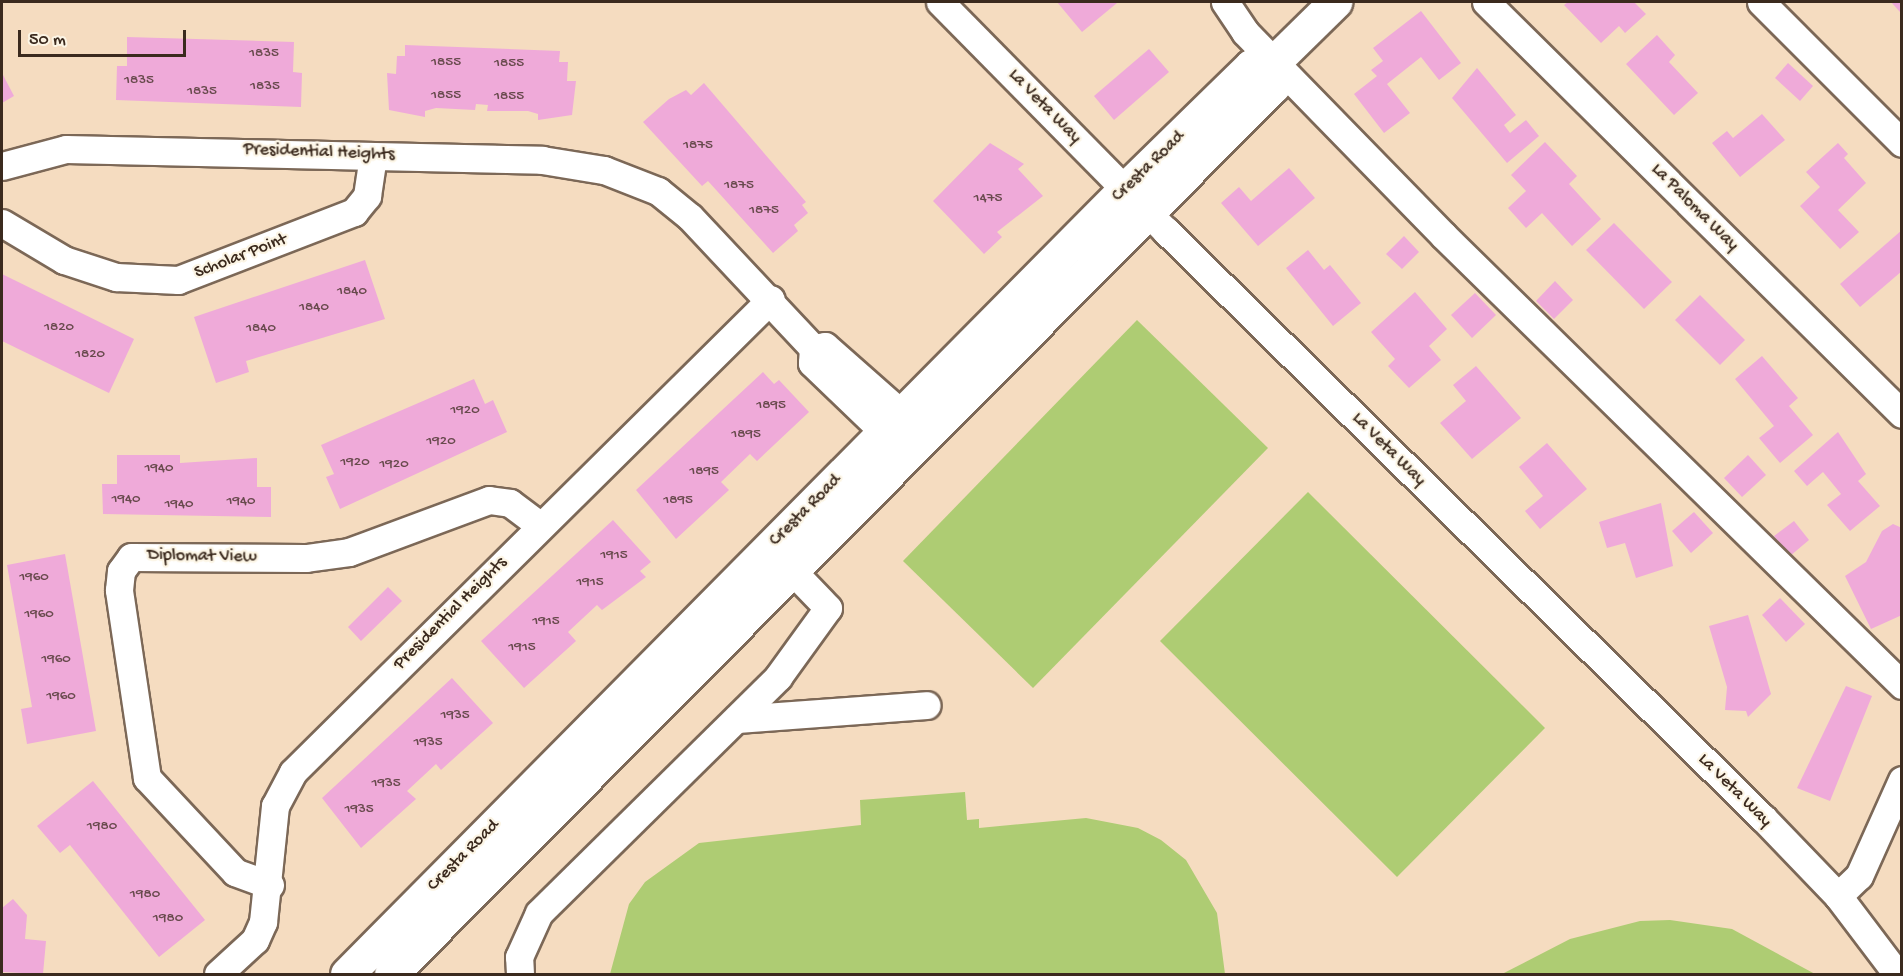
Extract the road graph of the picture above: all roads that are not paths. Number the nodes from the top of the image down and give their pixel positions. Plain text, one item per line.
1 (940, 2) edge
2 (1225, 2) edge
3 (1335, 2) edge
4 (1486, 2) edge
5 (1761, 2) edge
6 (1274, 62) junction
7 (1902, 143) edge
8 (1194, 144) junction
9 (373, 156) junction
10 (2, 166) edge
11 (1125, 189) junction
12 (1148, 212) junction
13 (2, 223) edge
14 (771, 299) junction
15 (1902, 414) edge
16 (894, 424) junction
17 (540, 526) junction
18 (781, 559) junction
19 (1902, 685) edge
20 (926, 705) dead end
21 (737, 719) junction
22 (1902, 780) edge
23 (270, 885) junction
24 (1838, 896) junction
25 (218, 975) edge
26 (346, 975) edge
27 (391, 975) edge
28 (520, 975) edge
29 (1897, 975) edge

1 - 11 street, La Veta Way
2 - 6 street
3 - 6 main road, Cresta Road
4 - 15 street, La Paloma Way
5 - 7 street
6 - 8 main road, Cresta Road
6 - 19 street
8 - 11 main road, Cresta Road
8 - 12 main road, Cresta Road
9 - 10 street, Presidential Heights
9 - 13 street, Scholar Point
9 - 14 street, Presidential Heights
11 - 12 street, La Veta Way
11 - 16 main road, Cresta Road
12 - 18 main road, Cresta Road
12 - 24 street, La Veta Way
14 - 16 street, Presidential Heights
14 - 17 street, Presidential Heights
16 - 18 main road, Cresta Road
17 - 23 street, Presidential Heights
17 - 23 street, Diplomat View
18 - 21 street
18 - 26 main road, Cresta Road
18 - 27 main road, Cresta Road
20 - 21 street
21 - 28 street
22 - 24 street
23 - 25 street, Presidential Heights
24 - 29 street, La Veta Way

